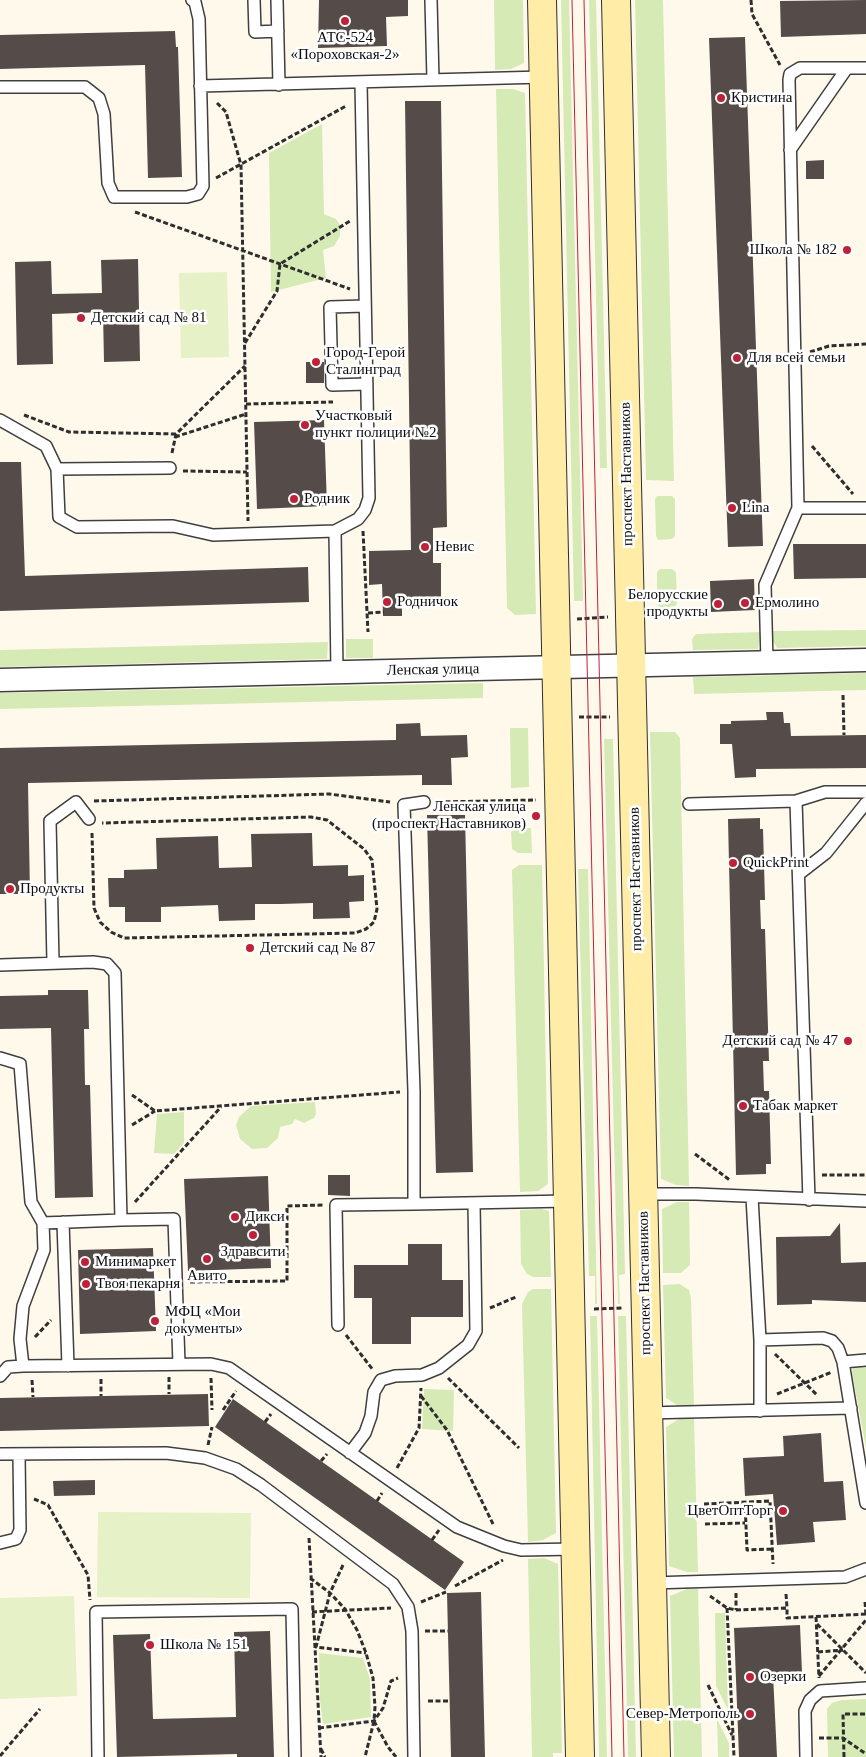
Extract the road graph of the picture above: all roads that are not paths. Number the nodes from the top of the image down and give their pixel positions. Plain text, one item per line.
1 (192, 0) edge
2 (254, 0) edge
3 (277, 0) edge
4 (431, 0) edge
5 (542, 0) edge
6 (616, 0) edge
7 (278, 31) junction
8 (847, 68) junction
9 (866, 68) edge
10 (544, 77) junction
11 (433, 80) junction
12 (361, 83) junction
13 (279, 85) junction
14 (200, 86) junction
15 (0, 87) edge
16 (790, 150) junction
17 (365, 306) junction
18 (367, 384) junction
19 (0, 420) edge
20 (170, 468) road end
21 (57, 469) junction
22 (798, 508) junction
23 (866, 508) edge
24 (335, 531) junction
25 (866, 660) edge
26 (768, 662) junction
27 (631, 665) junction
28 (556, 667) junction
29 (337, 672) junction
30 (0, 680) edge
31 (866, 792) edge
32 (796, 801) junction
33 (424, 802) road end
34 (866, 803) edge
35 (688, 804) dead end
36 (91, 821) road end
37 (799, 874) junction
38 (53, 963) junction
39 (0, 964) edge
40 (0, 1058) edge
41 (643, 1194) junction
42 (752, 1197) junction
43 (809, 1200) junction
44 (568, 1201) junction
45 (866, 1201) edge
46 (474, 1203) junction
47 (414, 1204) junction
48 (121, 1220) junction
49 (63, 1222) junction
50 (43, 1223) junction
51 (338, 1325) road end
52 (760, 1340) junction
53 (866, 1360) edge
54 (843, 1362) junction
55 (179, 1364) junction
56 (23, 1366) junction
57 (68, 1366) junction
58 (0, 1376) edge
59 (760, 1406) junction
60 (851, 1408) junction
61 (647, 1413) junction
62 (350, 1453) junction
63 (0, 1454) edge
64 (19, 1455) junction
65 (865, 1479) edge
66 (866, 1503) edge
67 (0, 1543) edge
68 (575, 1549) junction
69 (866, 1569) edge
70 (652, 1583) junction
71 (866, 1688) edge
72 (98, 1757) edge
73 (295, 1757) edge
74 (414, 1757) edge
75 (580, 1757) edge
76 (656, 1757) edge
77 (806, 1757) edge

1 - 14 lane
2 - 7 lane
3 - 7 lane
4 - 11 lane
5 - 10 main road
6 - 27 main road, проспект Наставников
7 - 13 lane
8 - 9 lane
8 - 16 lane
8 - 16 lane
10 - 11 lane
10 - 28 main road
11 - 12 lane
12 - 13 lane
12 - 17 lane
13 - 14 lane
14 - 15 lane
16 - 22 lane
17 - 18 lane
17 - 18 lane
18 - 24 lane
19 - 21 lane
20 - 21 lane
21 - 24 lane
22 - 23 lane
22 - 26 lane
24 - 29 lane
25 - 26 street, Ленская улица
26 - 27 street, Ленская улица
27 - 28 street, Ленская улица
27 - 41 main road, проспект Наставников
28 - 29 street, Ленская улица
28 - 44 main road
29 - 30 street, Ленская улица
31 - 32 lane
32 - 35 lane
32 - 37 lane
33 - 47 lane
34 - 37 lane
36 - 38 lane
37 - 43 lane
38 - 39 lane
38 - 48 lane
40 - 50 lane
41 - 42 lane
41 - 61 main road, проспект Наставников
42 - 43 lane
42 - 52 lane
43 - 45 lane
44 - 46 lane
44 - 68 main road
46 - 47 lane
46 - 62 lane
47 - 51 lane
48 - 49 lane
48 - 55 lane
49 - 50 lane
49 - 57 lane
50 - 56 lane
52 - 54 lane
52 - 59 lane
53 - 54 lane
54 - 60 lane
55 - 57 lane
55 - 62 lane
56 - 57 lane
56 - 58 lane
59 - 60 lane
59 - 61 lane
60 - 65 lane
61 - 70 main road, проспект Наставников
62 - 68 lane
63 - 64 lane
64 - 67 lane
64 - 74 lane
65 - 66 lane
68 - 75 main road
69 - 70 lane
70 - 76 main road, проспект Наставников
71 - 77 lane
72 - 73 lane

